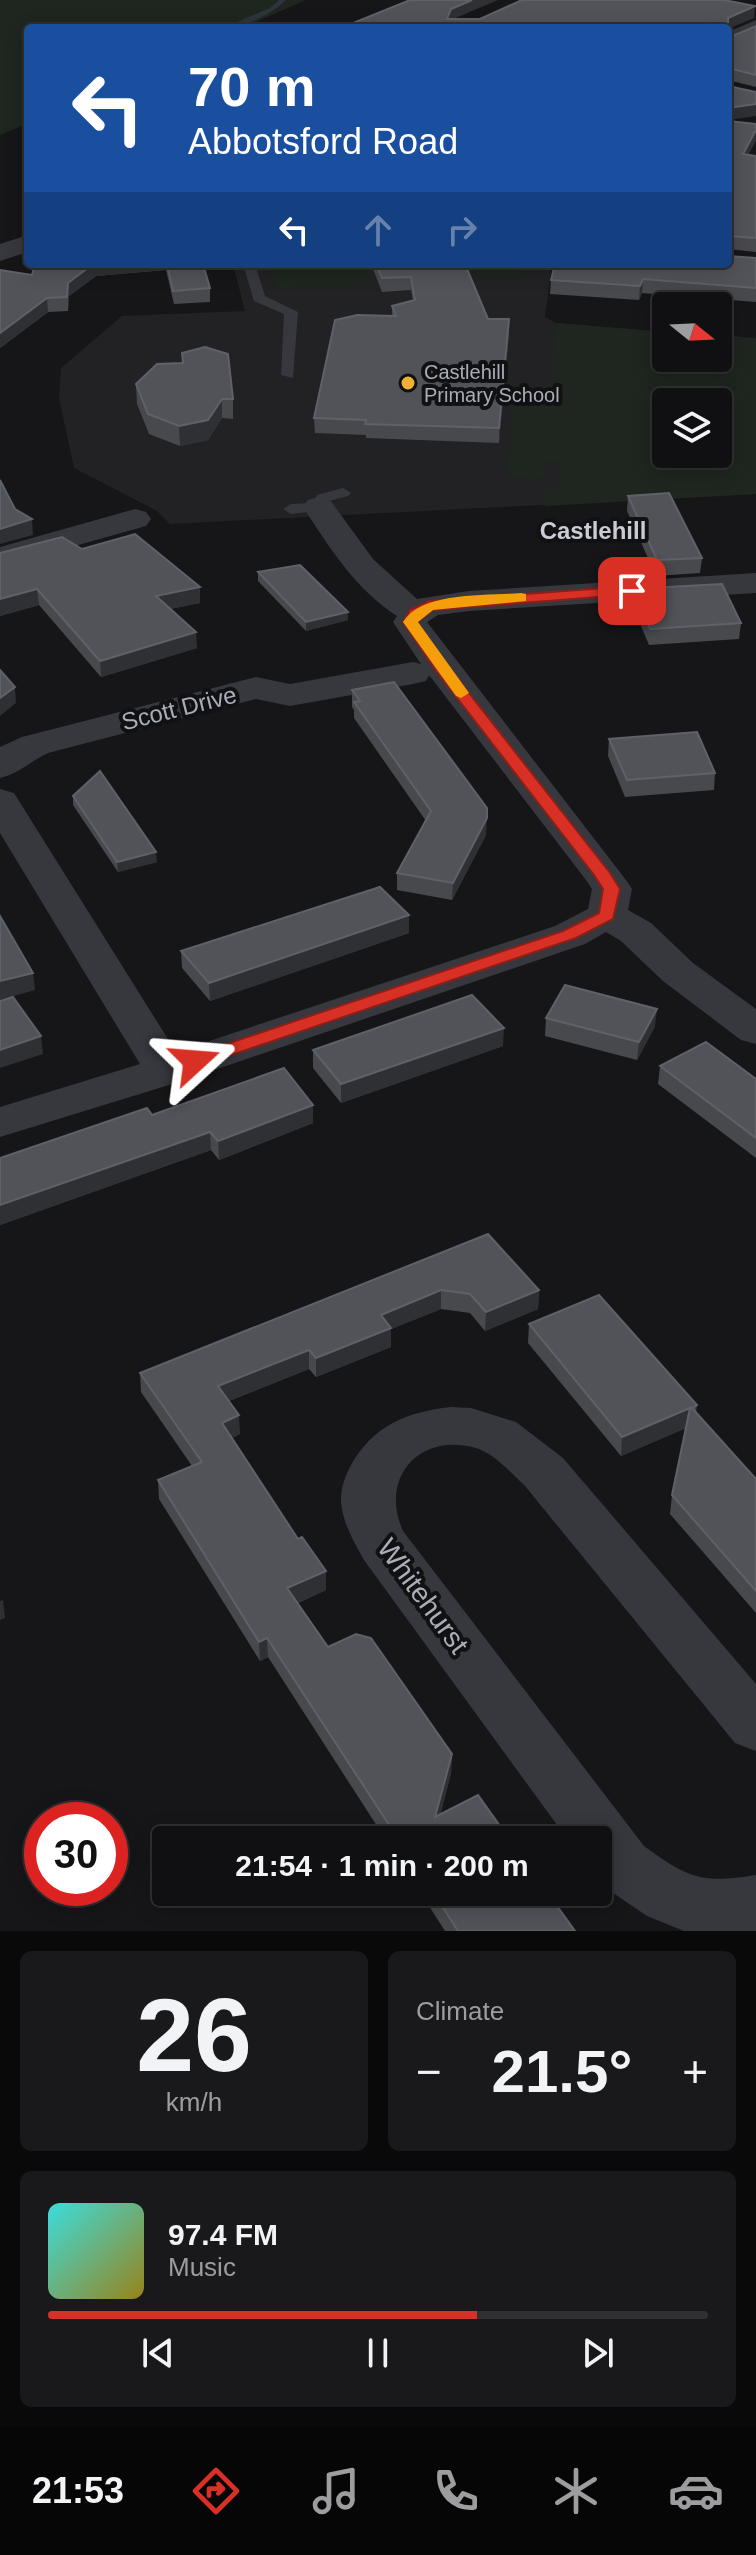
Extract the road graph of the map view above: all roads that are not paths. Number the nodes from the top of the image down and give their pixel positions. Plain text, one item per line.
1 (756, 26) edge
2 (732, 38) edge
3 (24, 244) edge
4 (0, 253) edge
5 (250, 268) edge
6 (288, 375) dead end
7 (318, 503) dead end
8 (135, 519) dead end
9 (0, 557) edge
10 (756, 583) edge
11 (416, 613) junction
12 (413, 673) dead end
13 (0, 767) edge
14 (0, 801) edge
15 (607, 915) junction
16 (756, 1030) edge
17 (166, 1071) junction
18 (0, 1122) edge
19 (756, 1726) edge
20 (756, 1903) edge

1 - 2 street
3 - 4 street
5 - 6 lane
7 - 11 street
8 - 9 street
10 - 11 street
11 - 15 street
12 - 13 street, Scott Drive
14 - 17 street
15 - 16 street
15 - 17 street
17 - 18 street
19 - 20 street, Whitehurst

